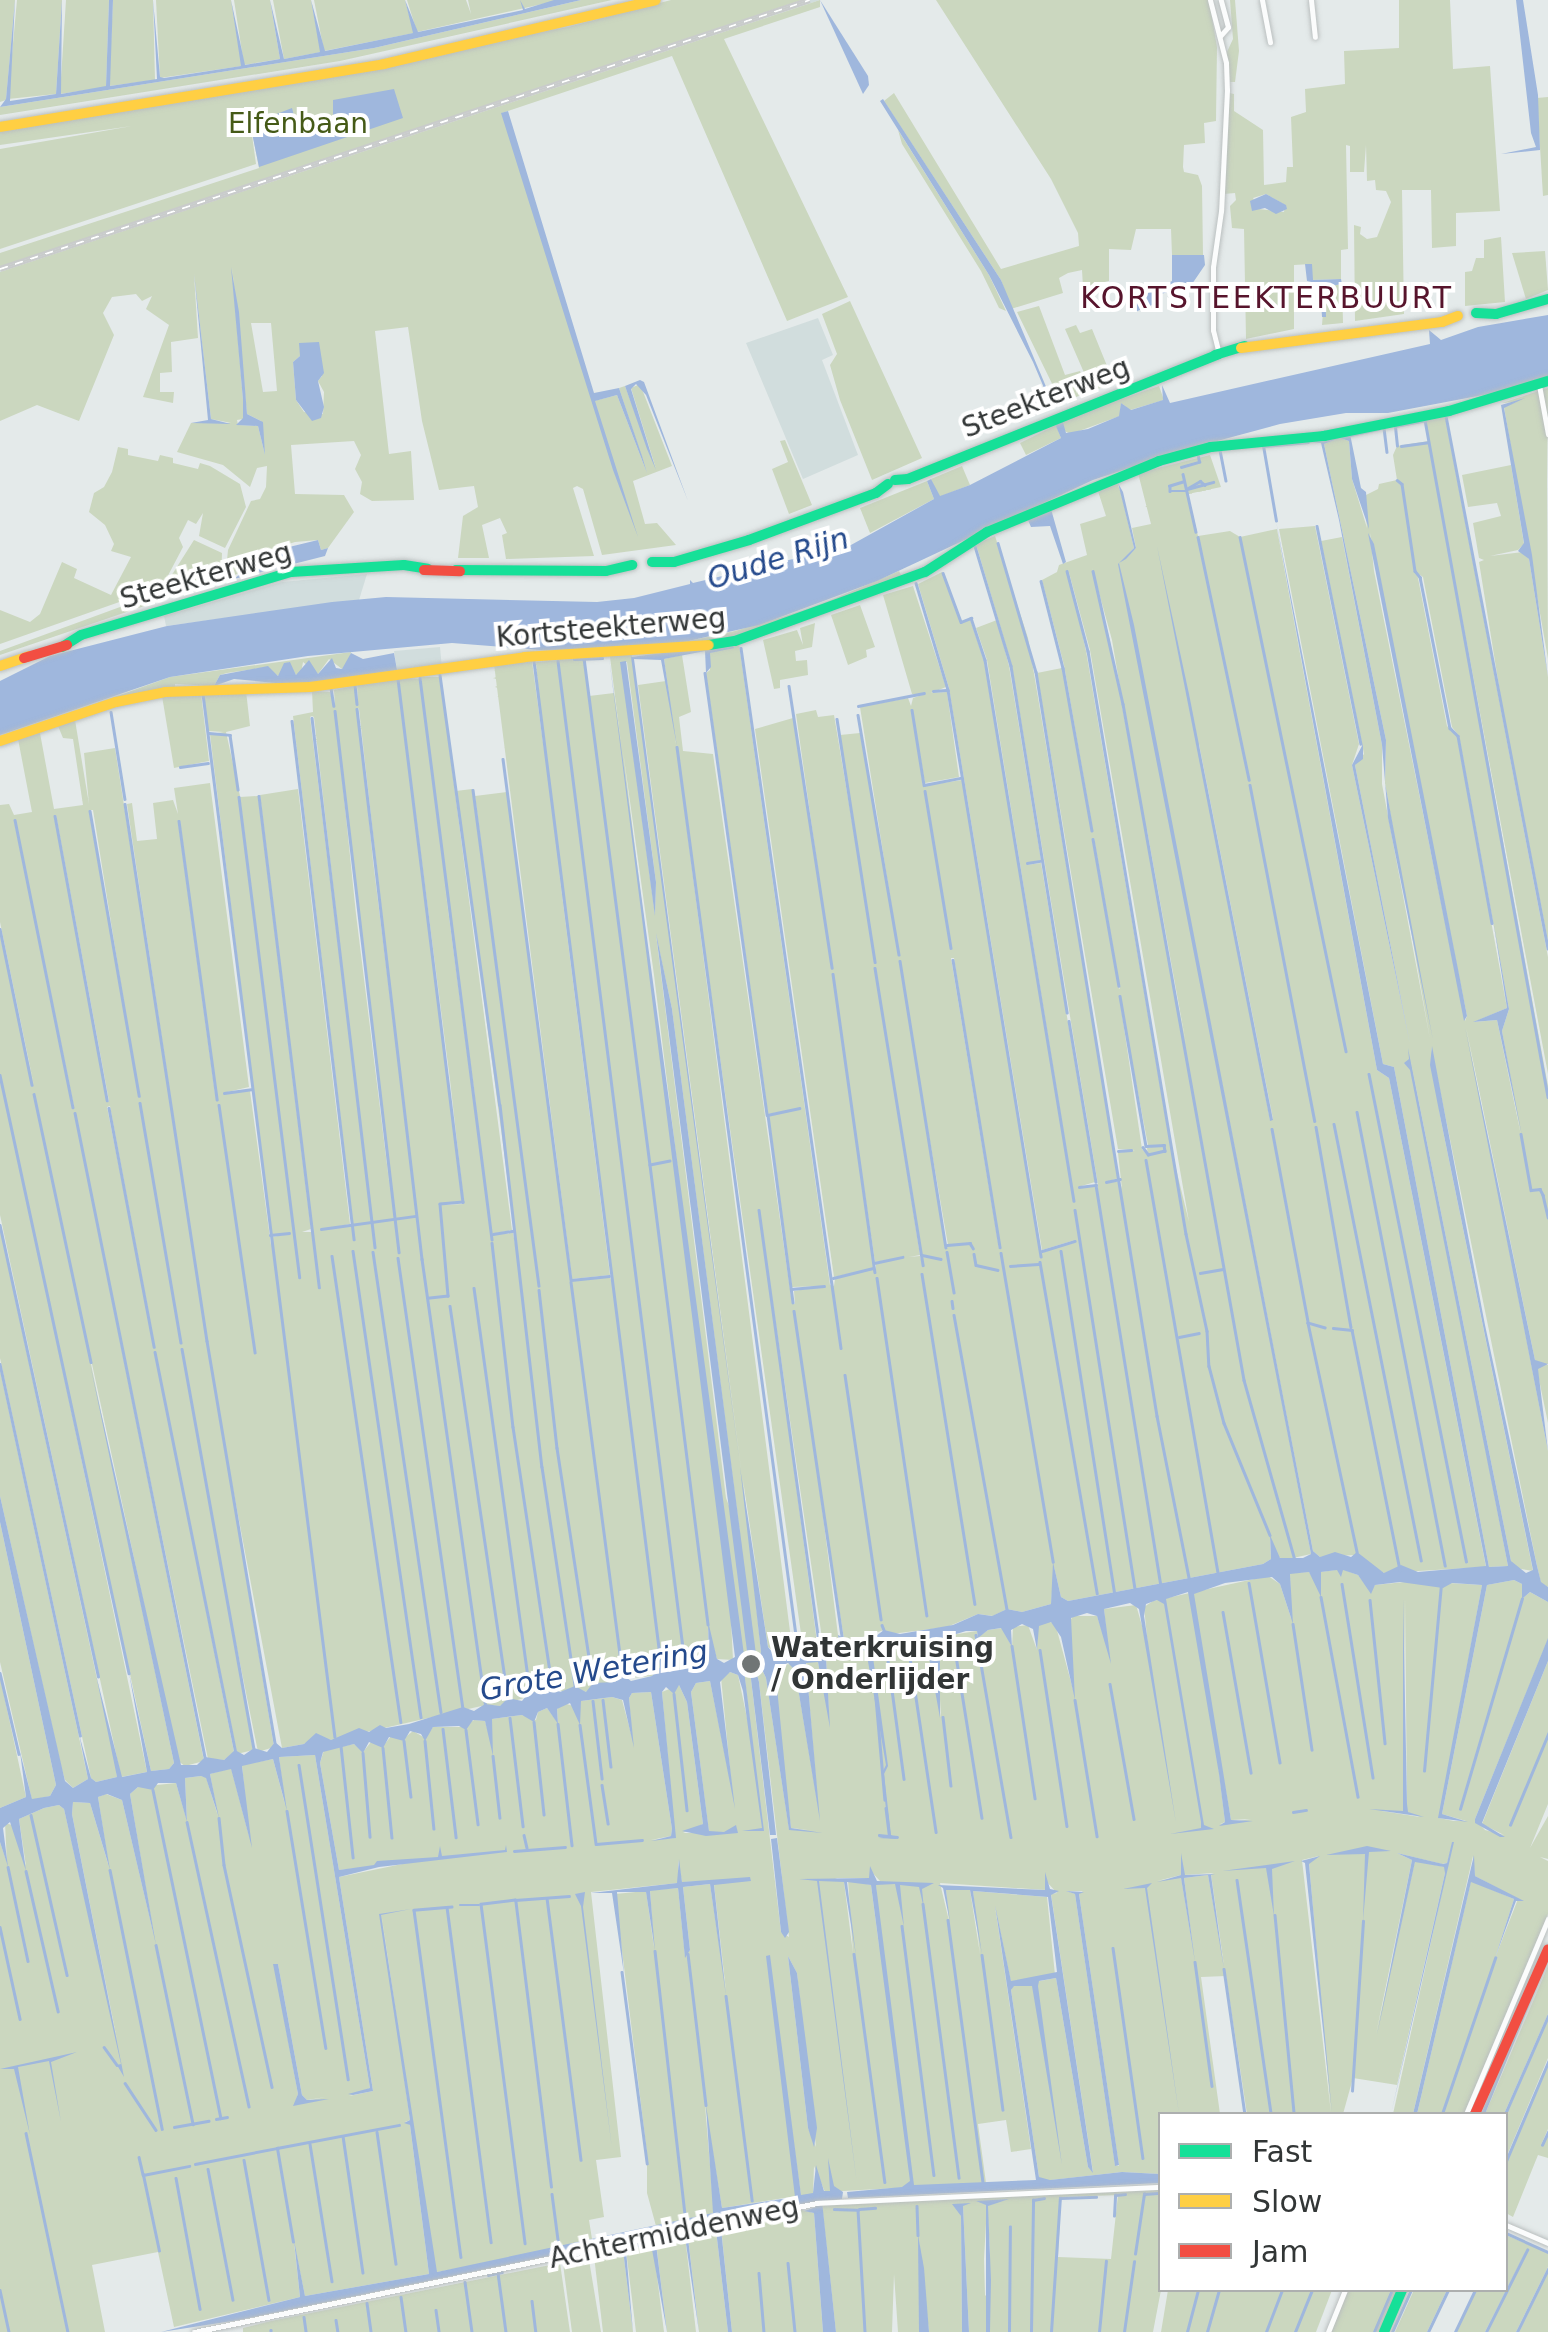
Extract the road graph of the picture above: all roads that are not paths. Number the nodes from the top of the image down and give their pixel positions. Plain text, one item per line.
1 (628, 0) edge
2 (656, 0) edge
3 (1210, 0) edge
4 (1222, 0) edge
5 (1262, 0) edge
6 (1311, 0) edge
7 (1220, 36) junction
8 (1314, 38) dead end
9 (1270, 42) dead end
10 (0, 119) edge
11 (0, 127) edge
12 (1548, 299) edge
13 (1219, 354) junction
14 (1544, 383) edge
15 (1548, 434) edge
16 (0, 666) edge
17 (0, 740) edge
18 (1548, 1920) edge
19 (1548, 1939) edge
20 (1548, 1950) edge
21 (1541, 1960) junction
22 (1467, 2112) edge
23 (1476, 2112) edge
24 (1158, 2187) edge
25 (1508, 2225) edge
26 (1548, 2243) edge
27 (1344, 2292) edge
28 (1401, 2292) edge
29 (194, 2332) edge
30 (1328, 2332) edge
31 (1384, 2332) edge

1 - 10 main road
2 - 11 main road
3 - 7 street
4 - 7 street
5 - 9 street
6 - 8 street
7 - 13 street
12 - 13 main road, Steekterweg
13 - 16 main road, Steekterweg
14 - 15 street
14 - 17 main road, Kortsteekterweg
18 - 22 street
19 - 21 main road
20 - 21 main road
21 - 23 main road
24 - 29 street, Achtermiddenweg
25 - 26 street
27 - 30 street
28 - 31 main road

